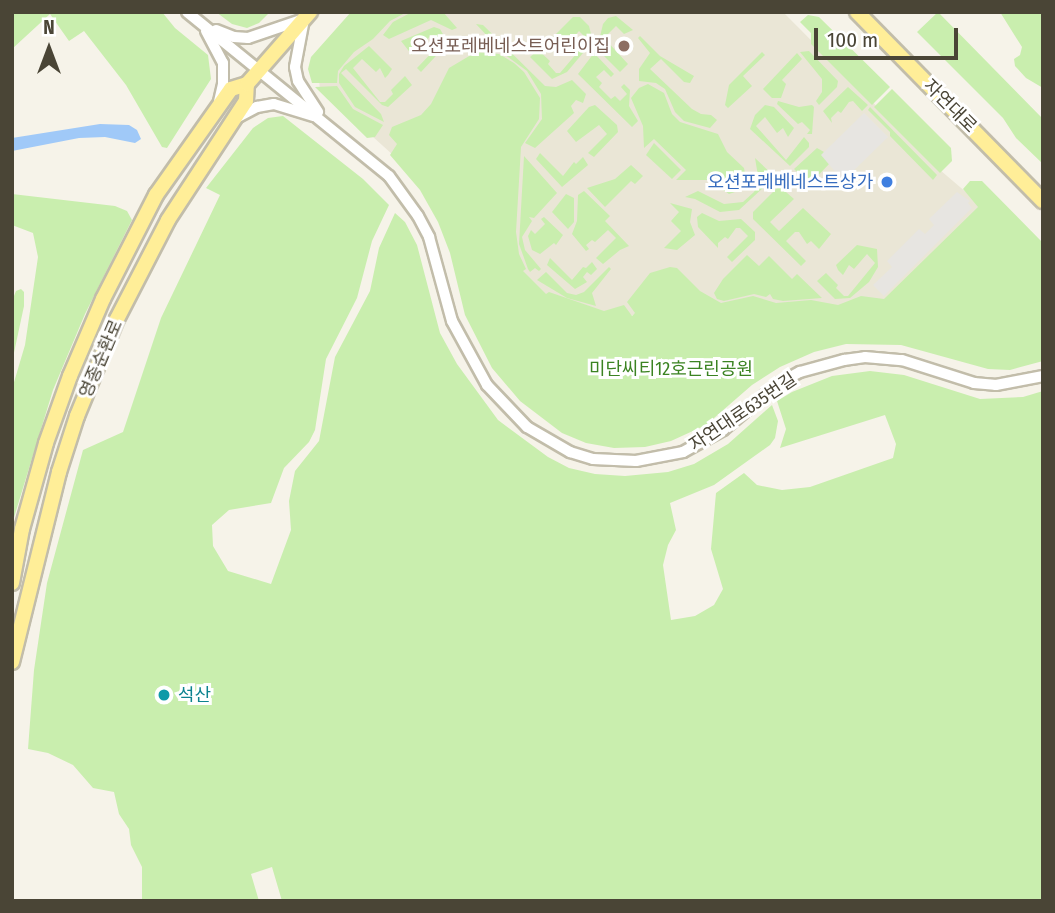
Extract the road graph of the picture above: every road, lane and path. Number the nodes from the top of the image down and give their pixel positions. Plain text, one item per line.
1 (187, 12) edge
2 (857, 12) edge
3 (307, 16) edge
4 (200, 23) junction
5 (259, 69) junction
6 (247, 85) junction
7 (217, 107) junction
8 (322, 119) junction
9 (234, 120) junction
10 (1043, 201) edge
11 (1043, 376) edge
12 (12, 583) edge
13 (12, 659) edge

1 - 4 street
2 - 10 main road, 자연대로
3 - 4 street
3 - 5 main road, 영종순환로
3 - 8 street
4 - 5 street, 자연대로635번길
4 - 7 street
5 - 6 main road, 영종순환로
5 - 8 street, 자연대로635번길
6 - 7 main road, 영종순환로
6 - 9 main road, 영종순환로
7 - 12 main road, 영종순환로
8 - 9 street
8 - 11 street, 자연대로635번길
9 - 13 main road, 영종순환로

